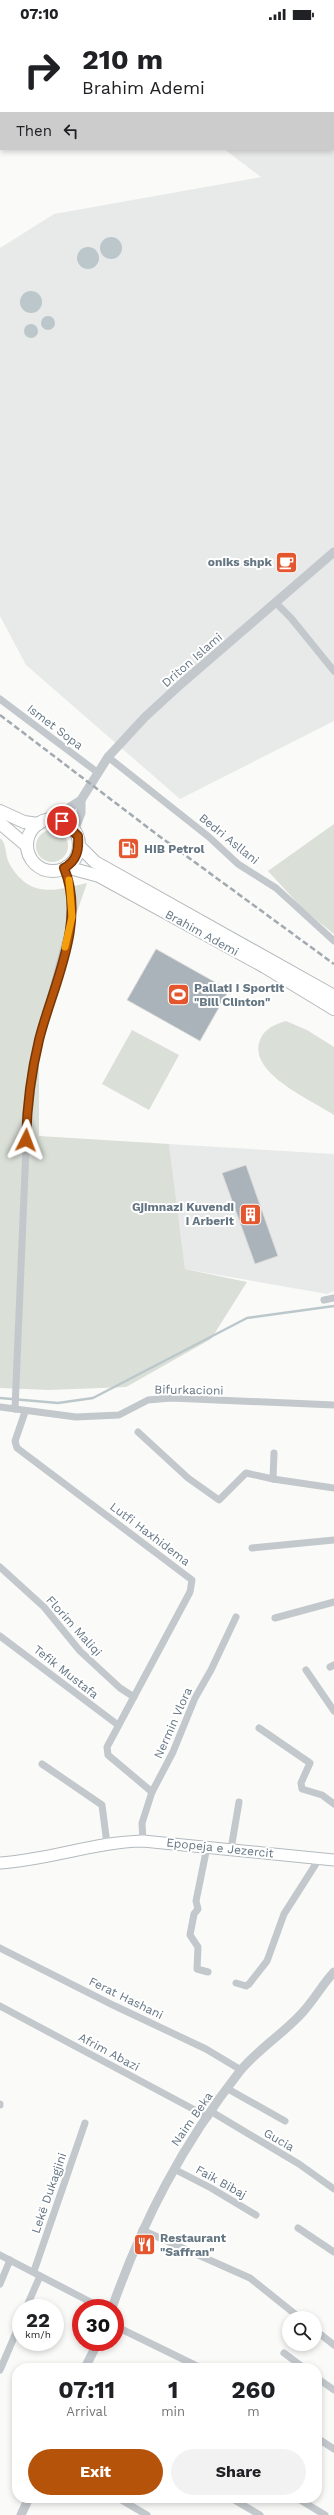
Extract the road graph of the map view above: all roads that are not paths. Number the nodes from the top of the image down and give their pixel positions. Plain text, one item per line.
1 (334, 552) edge
2 (276, 603) junction
3 (334, 671) edge
4 (0, 699) edge
5 (108, 757) junction
6 (97, 772) junction
7 (81, 800) junction
8 (0, 811) edge
9 (44, 822) junction
10 (0, 823) edge
11 (74, 830) junction
12 (27, 846) junction
13 (79, 846) junction
14 (65, 868) junction
15 (334, 941) edge
16 (334, 996) edge
17 (334, 1009) edge
18 (334, 1298) edge
19 (324, 1300) dead end
20 (334, 1405) edge
21 (0, 1407) edge
22 (15, 1407) junction
23 (25, 1412) junction
24 (138, 1432) dead end
25 (274, 1453) dead end
26 (273, 1479) junction
27 (334, 1488) edge
28 (334, 1540) edge
29 (252, 1548) dead end
30 (0, 1567) edge
31 (334, 1602) edge
32 (236, 1617) dead end
33 (276, 1618) dead end
34 (0, 1636) edge
35 (306, 1670) dead end
36 (134, 1698) junction
37 (334, 1711) edge
38 (118, 1725) junction
39 (259, 1728) dead end
40 (42, 1764) dead end
41 (152, 1792) junction
42 (239, 1802) dead end
43 (334, 1804) edge
44 (143, 1841) junction
45 (106, 1844) junction
46 (207, 1847) junction
47 (231, 1849) junction
48 (319, 1859) junction
49 (334, 1860) edge
50 (0, 1863) edge
51 (0, 1948) edge
52 (208, 1972) dead end
53 (333, 1976) edge
54 (236, 1984) dead end
55 (0, 2006) edge
56 (241, 2070) junction
57 (228, 2089) junction
58 (210, 2115) junction
59 (284, 2121) dead end
60 (85, 2123) dead end
61 (174, 2169) junction
62 (334, 2188) edge
63 (256, 2215) dead end
64 (298, 2228) dead end
65 (142, 2230) junction
66 (334, 2252) edge
67 (0, 2255) edge
68 (10, 2260) junction
69 (34, 2271) junction
70 (40, 2276) junction
71 (0, 2284) edge
72 (30, 2299) edge
73 (85, 2299) edge
74 (115, 2299) edge
75 (291, 2311) edge
76 (124, 2330) edge
77 (322, 2336) edge
78 (12, 2341) edge
79 (334, 2345) edge
80 (94, 2351) edge
81 (284, 2354) dead end
82 (88, 2363) edge
83 (191, 2363) edge
84 (297, 2363) edge
85 (0, 2370) edge
86 (322, 2382) edge
87 (334, 2390) edge
88 (322, 2441) edge
89 (334, 2449) edge
90 (27, 2503) edge
91 (127, 2503) edge
92 (240, 2503) edge
93 (305, 2503) edge
94 (21, 2515) edge
95 (147, 2515) edge
96 (260, 2515) edge
97 (325, 2515) edge

1 - 2 street, Driton Islami
2 - 3 street
2 - 5 street, Driton Islami
4 - 6 street, Ismet Sopa
5 - 6 street, Driton Islami
5 - 15 street, Bedri Asllani
6 - 7 street, Driton Islami
7 - 9 street, Driton Islami
7 - 11 street, Driton Islami
8 - 9 main road
9 - 11 main road
9 - 12 main road
10 - 12 main road, Brahim Ademi
11 - 13 main road, Brahim Ademi
12 - 14 main road, Brahim Ademi
13 - 14 main road
13 - 16 main road, Brahim Ademi
14 - 17 main road, Brahim Ademi
14 - 22 street
18 - 19 street
20 - 23 street, Bifurkacioni
21 - 22 street, Bifurkacioni
22 - 23 street, Bifurkacioni
23 - 36 street, Lutfi Haxhidema
24 - 26 street
25 - 26 street
26 - 27 street
28 - 29 street
30 - 36 street, Florim Maliqi
31 - 33 street
32 - 41 street, Nermin Vlora
34 - 38 street, Tefik Mustafa
35 - 37 street
36 - 38 street, Lutfi Haxhidema
38 - 41 street, Lutfi Haxhidema
39 - 43 street
40 - 45 street
41 - 44 street, Nermin Vlora
42 - 47 street
44 - 45 main road, Epopeja e Jezercit
44 - 46 main road, Epopeja e Jezercit
45 - 50 main road, Epopeja e Jezercit
46 - 47 main road, Epopeja e Jezercit
46 - 52 street
47 - 48 main road, Epopeja e Jezercit
48 - 49 main road, Epopeja e Jezercit
48 - 54 street
51 - 56 street, Ferat Hashani
53 - 56 street, Naim Beka
55 - 58 street, Afrim Abazi
56 - 57 street, Naim Beka
57 - 58 street, Naim Beka
57 - 59 street
58 - 61 street, Naim Beka
58 - 62 street, Gucia
60 - 69 street, Lekë Dukagjini
61 - 63 street, Faik Bibaj
61 - 65 street, Naim Beka
64 - 66 street
65 - 74 street, Naim Beka
65 - 75 street
67 - 68 street
68 - 69 street
68 - 71 street
69 - 70 street
70 - 72 street
70 - 73 street
76 - 83 street
77 - 79 street
78 - 85 street
80 - 82 street
81 - 84 street
86 - 87 street
88 - 89 street
90 - 94 street
91 - 95 street
92 - 96 street
93 - 97 street

